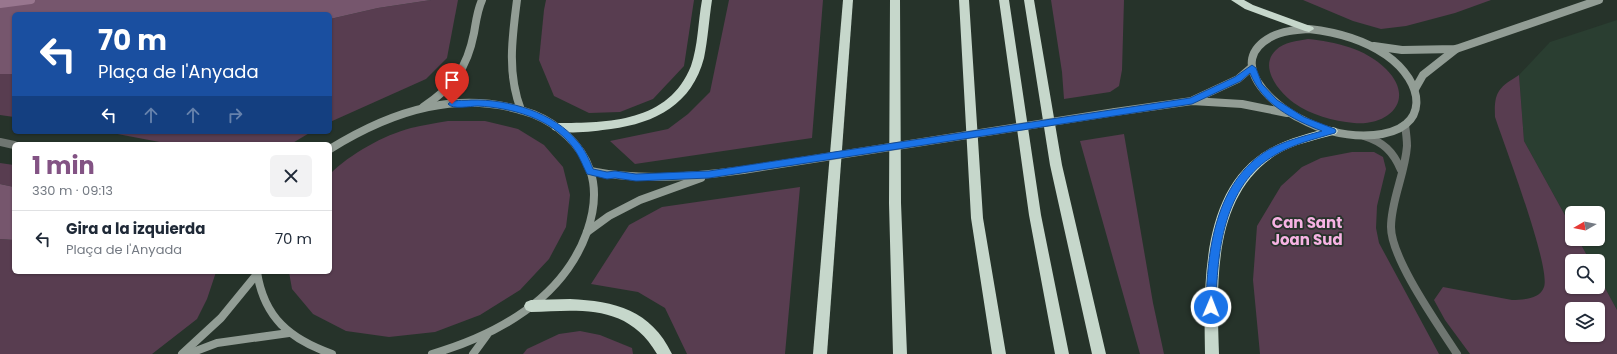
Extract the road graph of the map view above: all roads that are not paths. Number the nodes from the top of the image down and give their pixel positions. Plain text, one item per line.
1 (482, 0) edge
2 (517, 0) edge
3 (707, 0) edge
4 (848, 0) edge
5 (895, 0) edge
6 (964, 0) edge
7 (1004, 0) edge
8 (1029, 0) edge
9 (1236, 0) edge
10 (1599, 0) edge
11 (1309, 29) junction
12 (1369, 45) junction
13 (1456, 49) junction
14 (1252, 68) junction
15 (1415, 88) junction
16 (1192, 101) junction
17 (419, 109) junction
18 (521, 110) junction
19 (1289, 113) junction
20 (1405, 124) junction
21 (557, 127) junction
22 (1332, 131) junction
23 (1360, 135) junction
24 (0, 142) edge
25 (12, 145) edge
26 (332, 148) edge
27 (1401, 170) junction
28 (590, 171) junction
29 (709, 175) junction
30 (587, 232) junction
31 (256, 274) edge
32 (257, 274) edge
33 (531, 306) junction
34 (1211, 321) junction
35 (289, 333) junction
36 (487, 334) junction
37 (900, 352) edge
38 (182, 354) edge
39 (188, 354) edge
40 (332, 354) edge
41 (432, 354) edge
42 (474, 354) edge
43 (664, 354) edge
44 (820, 354) edge
45 (999, 354) edge
46 (1062, 354) edge
47 (1099, 354) edge
48 (1212, 354) edge
49 (1217, 354) edge
50 (1457, 354) edge

1 - 17 street
2 - 18 street
3 - 21 highway
4 - 44 highway
5 - 37 highway
6 - 45 highway
7 - 46 highway
8 - 47 highway
9 - 11 highway
10 - 13 street
11 - 12 street
11 - 14 street
12 - 13 street
12 - 15 street
13 - 15 street
14 - 16 street
14 - 19 street
15 - 20 street
16 - 19 street
16 - 29 street, bridge
17 - 18 street
17 - 26 street
18 - 21 street
19 - 22 street
20 - 23 street
20 - 27 street
21 - 28 street
22 - 23 street
22 - 34 highway
23 - 27 street
24 - 25 street
27 - 50 street
28 - 29 street
28 - 30 street
29 - 30 street
30 - 33 street
31 - 38 street
32 - 35 street
33 - 36 street
33 - 43 highway
34 - 48 highway
34 - 49 highway
35 - 39 street
35 - 40 street
36 - 41 street
36 - 42 street

